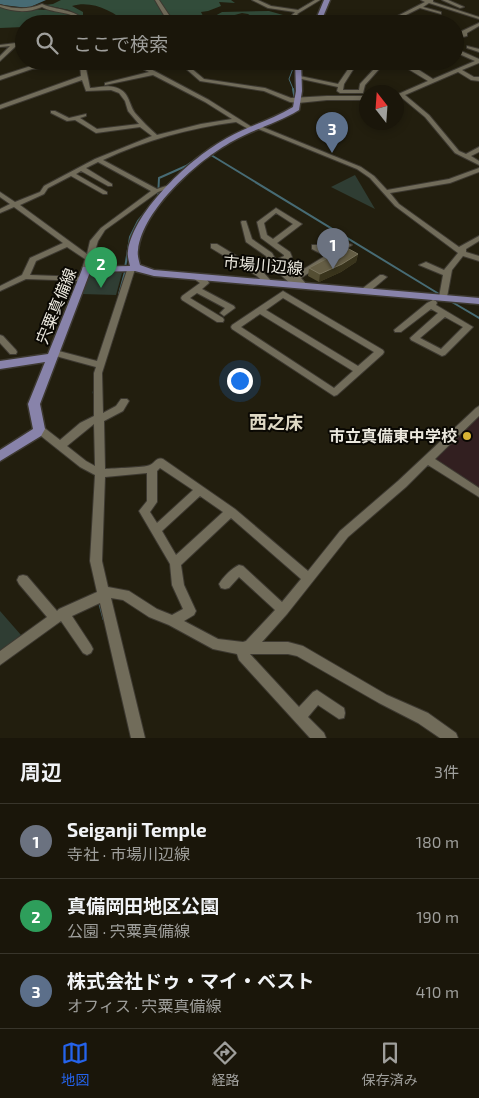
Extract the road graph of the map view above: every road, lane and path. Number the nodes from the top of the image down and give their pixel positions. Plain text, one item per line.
1 (157, 0) edge
2 (254, 0) edge
3 (318, 0) edge
4 (328, 0) edge
5 (422, 0) edge
6 (444, 0) edge
7 (431, 1) edge
8 (0, 6) edge
9 (420, 7) junction
10 (296, 11) junction
11 (458, 11) junction
12 (439, 13) dead end
13 (75, 15) edge
14 (166, 15) edge
15 (294, 15) edge
16 (321, 15) edge
17 (402, 15) edge
18 (479, 18) edge
19 (479, 24) edge
20 (464, 32) edge
21 (15, 44) joint
22 (0, 46) edge
23 (469, 47) dead end
24 (479, 51) edge
25 (464, 54) edge
26 (0, 59) edge
27 (479, 61) edge
28 (465, 67) joint
29 (25, 70) edge
30 (84, 70) edge
31 (148, 70) edge
32 (191, 70) edge
33 (300, 70) edge
34 (350, 70) edge
35 (374, 70) edge
36 (414, 70) edge
37 (458, 70) joint
38 (153, 73) junction
39 (84, 76) junction
40 (0, 78) edge
41 (300, 78) junction
42 (477, 78) edge
43 (434, 82) junction
44 (107, 84) dead end
45 (479, 85) edge
46 (340, 86) junction
47 (404, 94) edge
48 (359, 98) edge
49 (404, 100) edge
50 (297, 101) junction
51 (0, 107) edge
52 (53, 112) dead end
53 (84, 115) dead end
54 (76, 118) junction
55 (237, 120) junction
56 (144, 126) junction
57 (253, 128) junction
58 (156, 137) junction
59 (479, 150) edge
60 (467, 156) junction
61 (99, 160) junction
62 (479, 163) edge
63 (82, 169) junction
64 (479, 170) edge
65 (72, 174) junction
66 (110, 185) dead end
67 (172, 186) junction
68 (158, 190) junction
69 (385, 192) junction
70 (104, 193) dead end
71 (0, 194) edge
72 (14, 204) junction
73 (0, 211) edge
74 (244, 222) dead end
75 (479, 238) edge
76 (272, 243) junction
77 (67, 244) junction
78 (348, 245) dead end
79 (214, 246) dead end
80 (315, 247) dead end
81 (462, 253) junction
82 (330, 256) junction
83 (479, 259) edge
84 (274, 264) junction
85 (423, 265) dead end
86 (85, 268) junction
87 (133, 268) junction
88 (447, 274) junction
89 (194, 276) junction
90 (25, 277) junction
91 (383, 277) dead end
92 (268, 282) junction
93 (297, 285) junction
94 (0, 289) edge
95 (197, 289) junction
96 (366, 290) junction
97 (283, 294) junction
98 (442, 297) junction
99 (479, 301) edge
100 (430, 305) junction
101 (260, 310) junction
102 (444, 313) junction
103 (398, 330) dead end
104 (0, 338) edge
105 (13, 352) dead end
106 (54, 355) junction
107 (98, 364) junction
108 (0, 365) edge
109 (359, 371) junction
110 (124, 401) dead end
111 (479, 410) edge
112 (96, 421) junction
113 (40, 429) junction
114 (61, 445) junction
115 (0, 456) edge
116 (427, 459) junction
117 (152, 468) junction
118 (97, 472) junction
119 (200, 490) junction
120 (479, 493) edge
121 (231, 512) junction
122 (156, 530) junction
123 (175, 563) junction
124 (308, 578) junction
125 (23, 580) dead end
126 (225, 584) dead end
127 (100, 595) junction
128 (283, 610) junction
129 (59, 615) junction
130 (173, 621) junction
131 (247, 647) junction
132 (87, 649) dead end
133 (0, 659) edge
134 (339, 713) dead end
135 (299, 718) junction
136 (138, 738) edge
137 (319, 738) edge
138 (451, 738) edge

1 - 14 street
2 - 10 street
3 - 10 street
4 - 16 main road
5 - 7 street
6 - 11 street
7 - 9 street
7 - 11 street
8 - 13 street
9 - 12 street
9 - 17 street
10 - 15 street
11 - 18 street
19 - 20 street
21 - 22 street
21 - 26 street
23 - 24 street
25 - 27 street
27 - 28 street
28 - 42 street
29 - 40 street
30 - 39 street
31 - 38 street
32 - 50 street
33 - 41 main road
34 - 46 street
35 - 46 street
36 - 43 street
37 - 42 street
37 - 43 street
38 - 44 street
38 - 55 street
39 - 51 street
39 - 56 street
41 - 46 street
41 - 50 main road
42 - 45 street
43 - 47 street
48 - 50 street
49 - 60 street
50 - 57 main road
52 - 54 street
53 - 54 street
54 - 56 street
55 - 57 street
55 - 58 street
56 - 58 street
57 - 67 main road
57 - 69 street
58 - 61 street
59 - 60 street
60 - 62 street
61 - 63 street
61 - 68 street
63 - 65 street
63 - 66 street
64 - 69 street
65 - 70 street
65 - 72 street
67 - 68 street
67 - 87 main road
68 - 86 street
69 - 81 street
71 - 72 street
72 - 73 street
72 - 77 street
74 - 84 street
75 - 81 street
76 - 76 street
76 - 84 street
77 - 86 street
77 - 90 street
78 - 82 street
79 - 92 street
80 - 82 street
81 - 83 street
81 - 88 street
82 - 93 street
84 - 93 street
85 - 88 street
86 - 87 main road, 宍粟真備線
86 - 90 street
86 - 106 main road, 宍粟真備線
87 - 89 main road, 市場川辺線
87 - 107 street
88 - 98 street
89 - 92 main road, 市場川辺線
89 - 95 street
90 - 94 street
91 - 96 street
92 - 93 main road, 市場川辺線
93 - 96 main road, 市場川辺線
93 - 97 street
95 - 95 street
96 - 98 main road, 市場川辺線
97 - 101 street
97 - 109 street
98 - 99 main road, 市場川辺線
98 - 100 street
100 - 102 street
100 - 103 street
101 - 109 street
101 - 109 street
102 - 102 street
104 - 105 street
106 - 107 street
106 - 108 main road
106 - 113 main road, 宍粟真備線
107 - 112 street
110 - 112 street
111 - 116 street
112 - 114 street
112 - 118 street
113 - 114 street
113 - 115 main road
114 - 118 street
116 - 120 street
116 - 124 street
117 - 118 street
117 - 119 street
117 - 122 street
118 - 127 street
119 - 121 street
119 - 122 street
121 - 123 street
121 - 124 street
122 - 123 street
123 - 130 street
124 - 128 street
125 - 129 street
126 - 128 street
127 - 129 street
127 - 130 street
127 - 136 street
128 - 131 street
129 - 132 street
129 - 133 street
130 - 131 street
131 - 135 street
131 - 138 street
134 - 135 street
135 - 137 street

